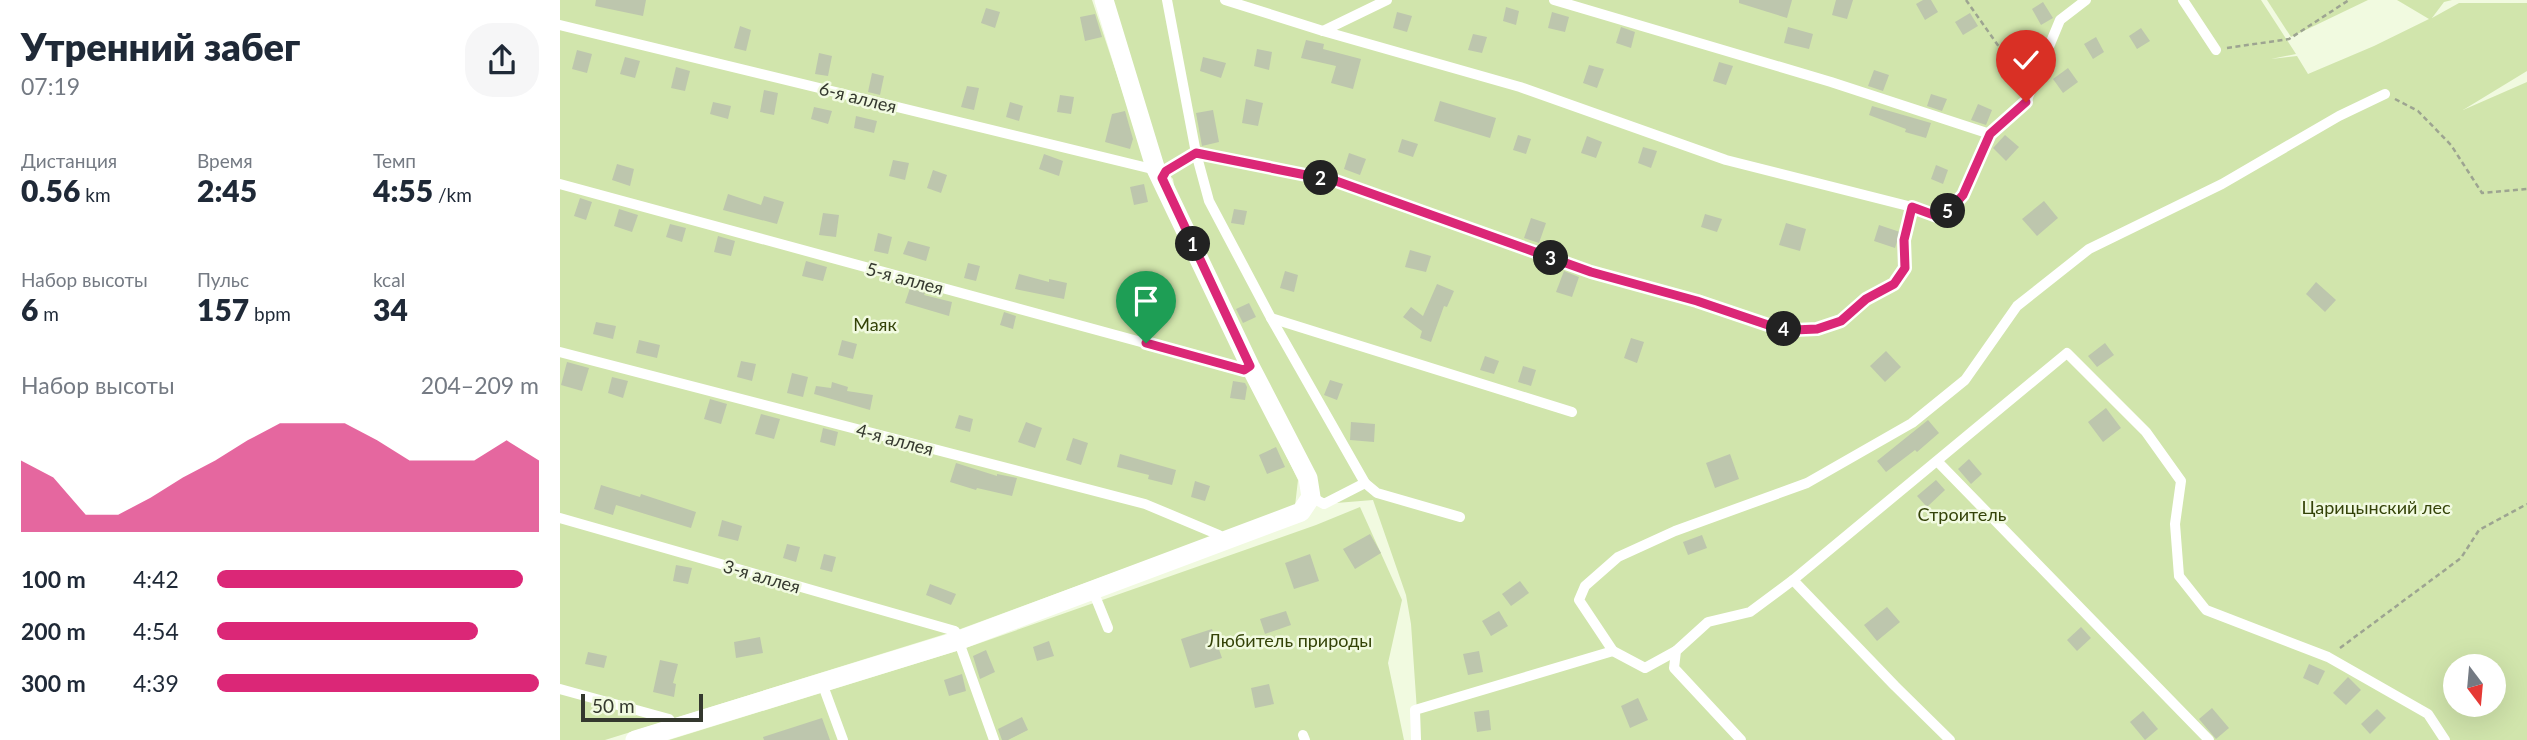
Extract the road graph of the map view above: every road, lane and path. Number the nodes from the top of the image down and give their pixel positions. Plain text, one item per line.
1 (1104, 0) edge
2 (1167, 0) edge
3 (1225, 0) edge
4 (1387, 0) edge
5 (1553, 0) edge
6 (1966, 0) edge
7 (2086, 0) edge
8 (2183, 0) edge
9 (2349, 0) edge
10 (560, 25) edge
11 (1323, 31) junction
12 (2216, 50) joint
13 (2031, 92) junction
14 (2385, 94) joint
15 (1990, 134) junction
16 (1196, 153) junction
17 (1158, 172) junction
18 (560, 184) edge
19 (2527, 189) edge
20 (1912, 207) junction
21 (1270, 318) junction
22 (1777, 328) joint
23 (560, 352) edge
24 (1250, 366) junction
25 (1572, 412) dead end
26 (1938, 462) junction
27 (1365, 483) junction
28 (1311, 497) junction
29 (2527, 504) edge
30 (1460, 517) dead end
31 (560, 518) edge
32 (1222, 543) junction
33 (1793, 580) junction
34 (1093, 591) junction
35 (1108, 628) dead end
36 (957, 640) junction
37 (1613, 651) junction
38 (1676, 651) junction
39 (2328, 657) junction
40 (822, 682) junction
41 (560, 689) edge
42 (682, 729) junction
43 (635, 740) edge
44 (843, 740) edge
45 (993, 740) edge
46 (1416, 740) edge
47 (1741, 740) edge
48 (1950, 740) edge
49 (2209, 740) edge
50 (2445, 740) edge

1 - 17 street
2 - 16 lane
3 - 11 lane
4 - 11 lane
5 - 15 lane
6 - 13 path
7 - 13 lane
8 - 12 lane
9 - 12 path
10 - 17 lane, 6-я аллея
11 - 20 lane
13 - 15 lane
14 - 19 path
14 - 37 lane
15 - 20 path
16 - 17 lane
16 - 21 lane
16 - 22 lane
17 - 24 street
18 - 24 lane, 5-я аллея
20 - 22 path
21 - 25 lane
21 - 27 lane
23 - 32 lane, 4-я аллея
24 - 28 street
26 - 33 lane
26 - 39 lane
26 - 49 lane
27 - 28 lane
27 - 30 lane
28 - 32 street
29 - 39 path
31 - 36 lane, 3-я аллея
32 - 34 street
33 - 38 lane
33 - 48 lane
34 - 35 lane
34 - 36 street
36 - 40 street
36 - 45 lane
37 - 38 lane
37 - 46 lane
38 - 47 lane
39 - 50 lane
40 - 42 street
40 - 44 lane
41 - 42 lane
42 - 43 street

